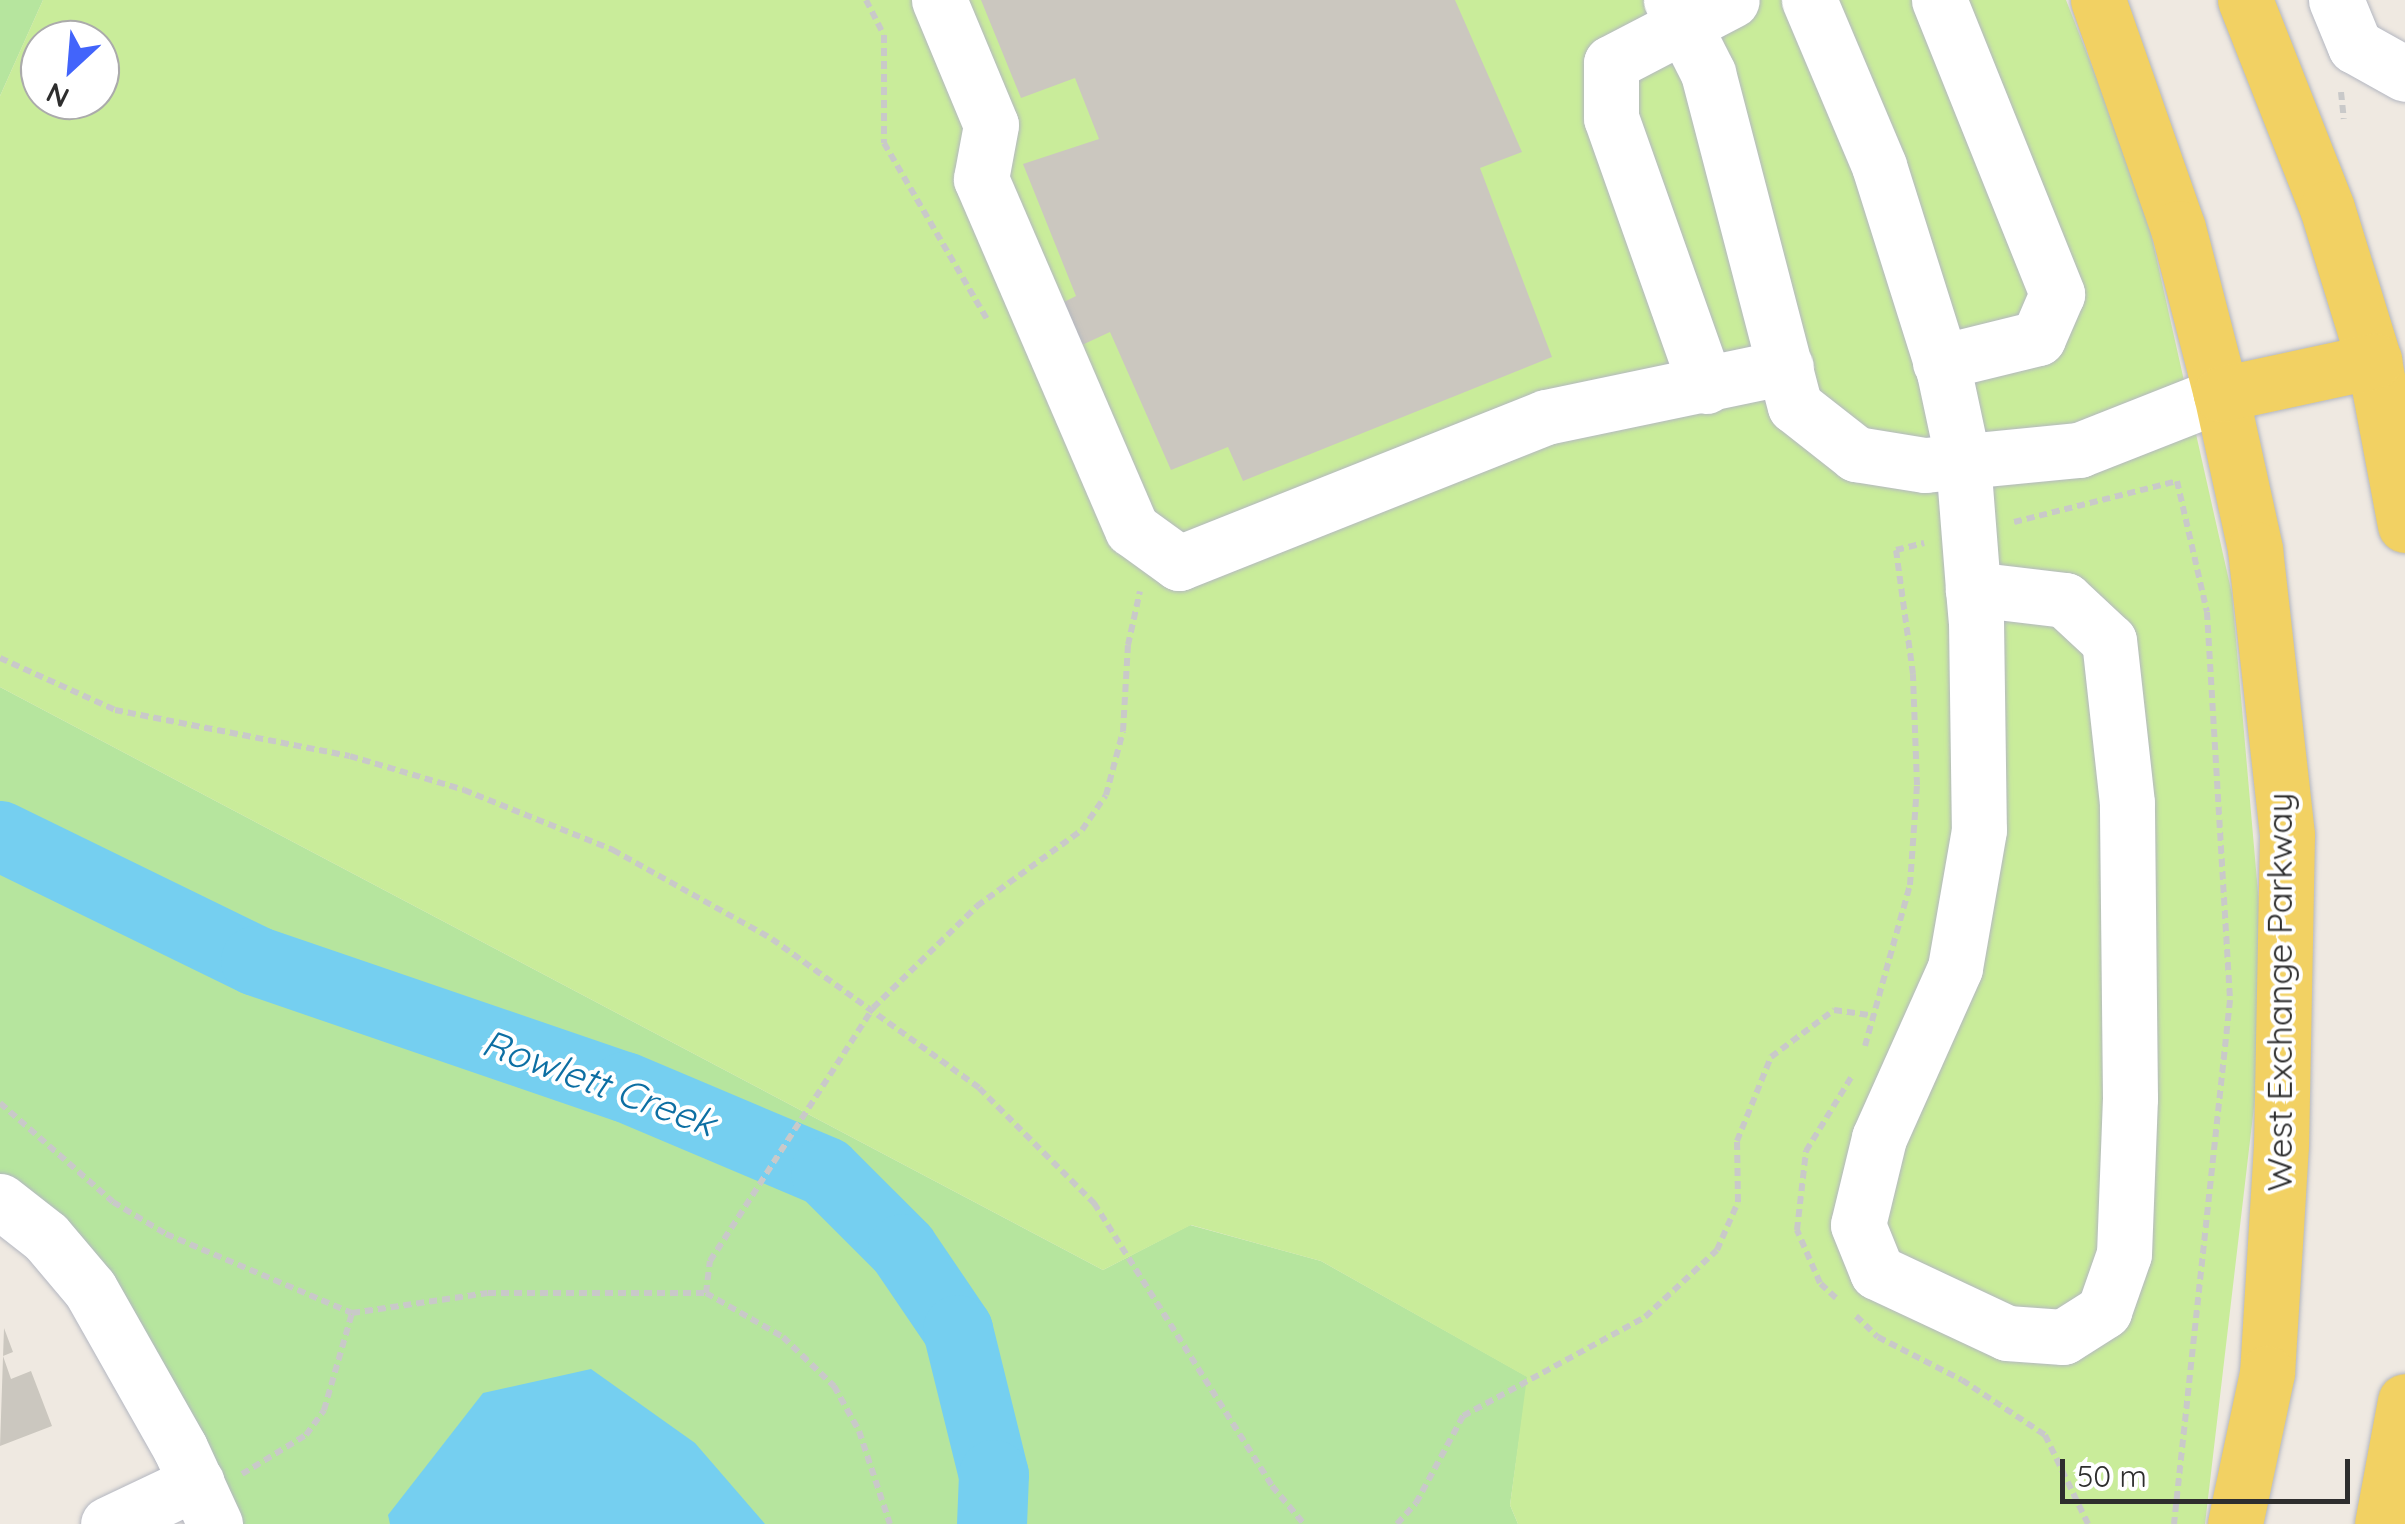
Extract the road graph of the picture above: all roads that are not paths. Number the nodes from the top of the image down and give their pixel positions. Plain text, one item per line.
1 (939, 0) edge
2 (1809, 0) edge
3 (1939, 0) edge
4 (2098, 0) edge
5 (2245, 0) edge
6 (2336, 0) edge
7 (1696, 7) edge
8 (2405, 74) edge
9 (2390, 358) edge
10 (1940, 362) junction
11 (1786, 367) junction
12 (1706, 386) junction
13 (2221, 394) junction
14 (1963, 461) junction
15 (2405, 525) edge
16 (1974, 589) junction
17 (0, 1201) edge
18 (2405, 1401) edge
19 (218, 1493) edge
20 (108, 1524) edge
21 (2235, 1524) edge
22 (2382, 1524) edge

1 - 12 street
2 - 10 street
3 - 10 street
4 - 13 main road, West Exchange Parkway
5 - 9 main road
6 - 8 street
7 - 11 street
7 - 12 street
9 - 13 main road
9 - 15 main road
10 - 14 street
11 - 12 street
11 - 14 street
13 - 14 street
13 - 21 main road, West Exchange Parkway
14 - 16 street
16 - 16 street
17 - 19 street
18 - 22 main road
19 - 20 street

